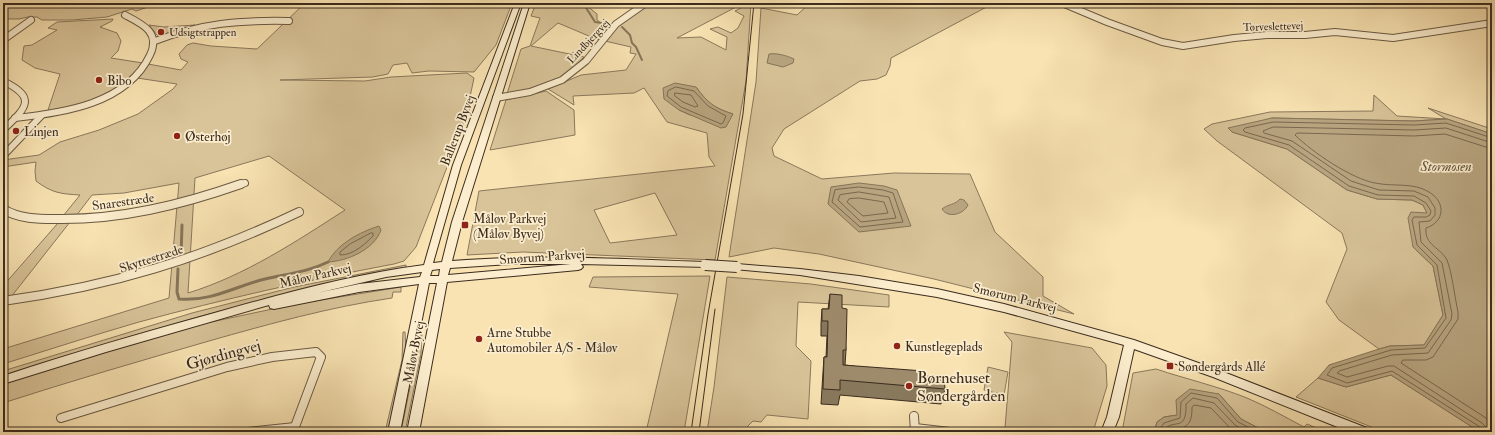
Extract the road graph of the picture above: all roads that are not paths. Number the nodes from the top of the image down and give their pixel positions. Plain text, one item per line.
1 (518, 3) edge
2 (527, 3) edge
3 (646, 3) edge
4 (1062, 3) edge
5 (125, 15) dead end
6 (31, 20) dead end
7 (289, 21) dead end
8 (1492, 23) edge
9 (3, 40) edge
10 (155, 41) junction
11 (3, 81) edge
12 (496, 98) junction
13 (42, 115) junction
14 (15, 118) junction
15 (3, 130) edge
16 (3, 156) edge
17 (246, 183) dead end
18 (3, 209) edge
19 (298, 212) dead end
20 (10, 214) junction
21 (3, 219) edge
22 (643, 264) junction
23 (427, 268) junction
24 (444, 272) junction
25 (424, 280) junction
26 (3, 301) edge
27 (211, 317) junction
28 (1130, 343) junction
29 (3, 380) edge
30 (914, 416) dead end
31 (1113, 417) junction
32 (62, 418) dead end
33 (1348, 426) junction
34 (294, 430) edge
35 (915, 430) edge
36 (248, 432) edge
37 (394, 432) edge
38 (413, 432) edge
39 (950, 432) edge
40 (1107, 432) edge
41 (1112, 432) edge
42 (1360, 432) edge
43 (1363, 432) edge

1 - 23 street, Ballerup Byvej
2 - 12 street, Ballerup Byvej
3 - 12 street, Lindbjergvej
4 - 8 street, Tørveslettevej
5 - 10 street
6 - 9 street
7 - 10 street
10 - 13 street
11 - 14 street
12 - 24 street, Ballerup Byvej
13 - 14 street
13 - 16 street
14 - 15 street
17 - 20 street, Snarestræde
18 - 20 street, Snarestræde
19 - 26 street, Skyttestræde
20 - 21 street
22 - 24 street, Smørum Parkvej
22 - 24 street, Smørum Parkvej
22 - 28 street, Smørum Parkvej, bridge
23 - 24 street, Måløv Parkvej
23 - 25 street, Ballerup Byvej
23 - 27 street, Måløv Parkvej
24 - 25 street, Måløv Parkvej
24 - 38 street, Måløv Byvej
25 - 27 street, Måløv Parkvej
25 - 37 street, Måløv Byvej
27 - 29 street, Måløv Parkvej
28 - 31 street
28 - 33 street, Smørum Parkvej
30 - 35 street
31 - 40 street
31 - 41 street
32 - 34 street, Gjørdingvej
33 - 42 street
33 - 43 street, Smørum Parkvej
34 - 36 street, Gjørdingvej
35 - 39 street

